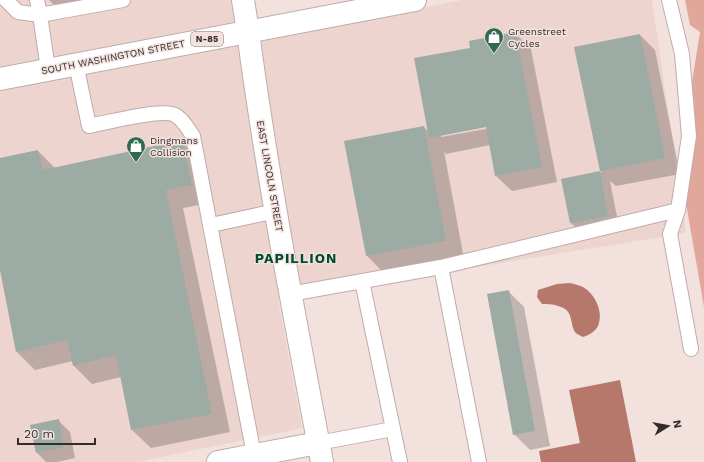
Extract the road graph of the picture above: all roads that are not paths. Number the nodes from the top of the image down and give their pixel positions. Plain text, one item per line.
1 (6, 0) edge
2 (36, 0) edge
3 (123, 0) edge
4 (243, 0) edge
5 (415, 0) edge
6 (669, 0) edge
7 (40, 15) junction
8 (248, 32) junction
9 (76, 64) junction
10 (48, 69) junction
11 (0, 79) edge
12 (678, 210) junction
13 (276, 211) junction
14 (211, 225) junction
15 (441, 267) junction
16 (362, 281) junction
17 (290, 294) junction
18 (691, 350) dead end
19 (393, 429) junction
20 (320, 452) edge
21 (254, 455) junction
22 (218, 462) edge
23 (400, 462) edge
24 (479, 462) edge

1 - 7 lane
2 - 7 lane
3 - 7 lane
4 - 8 street, EAST LINCOLN STREET
5 - 8 street, SOUTH WASHINGTON STREET / N-85
6 - 12 lane
7 - 10 lane
8 - 9 street, SOUTH WASHINGTON STREET / N-85
8 - 13 street, EAST LINCOLN STREET
9 - 10 street, SOUTH WASHINGTON STREET / N-85
9 - 14 lane
10 - 11 street, SOUTH WASHINGTON STREET / N-85
12 - 15 lane
12 - 18 lane
13 - 14 lane
13 - 17 street, EAST LINCOLN STREET
14 - 21 lane
15 - 16 lane
15 - 24 lane
16 - 17 lane
16 - 19 lane
17 - 20 street, EAST LINCOLN STREET
19 - 20 lane
19 - 23 lane
20 - 21 street
21 - 22 street

